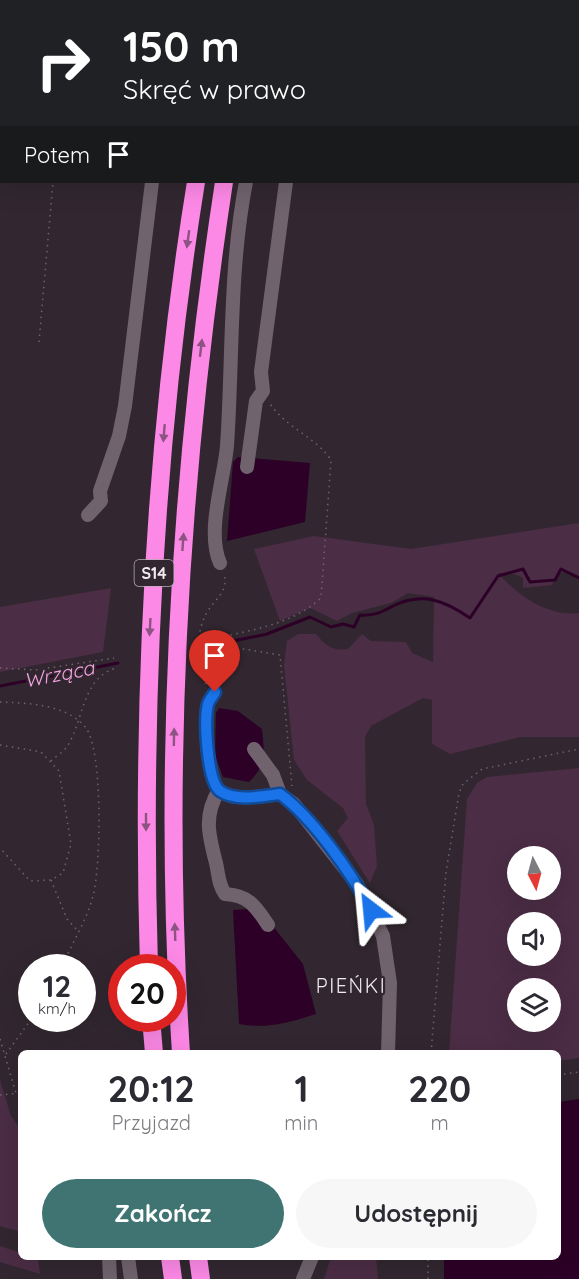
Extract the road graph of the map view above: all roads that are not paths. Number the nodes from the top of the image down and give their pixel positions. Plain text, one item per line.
1 (152, 183) edge
2 (196, 183) edge
3 (224, 183) edge
4 (246, 183) edge
5 (286, 183) edge
6 (247, 467) dead end
7 (88, 515) dead end
8 (220, 563) road end
9 (215, 692) road end
10 (254, 749) dead end
11 (219, 790) junction
12 (280, 794) junction
13 (268, 925) dead end
14 (149, 954) edge
15 (152, 1032) edge
16 (154, 1050) edge
17 (181, 1050) edge
18 (388, 1050) edge
19 (109, 1260) edge
20 (128, 1260) edge
21 (170, 1260) edge
22 (198, 1260) edge
23 (311, 1260) edge
24 (110, 1279) edge
25 (130, 1279) edge
26 (173, 1279) edge
27 (201, 1279) edge
28 (303, 1279) edge

1 - 7 lane
2 -> 14 highway, S14
17 -> 3 highway, S14
4 - 8 lane
5 - 6 lane
9 - 11 lane
10 - 12 lane
11 - 12 lane
11 - 13 lane
12 - 18 lane
15 - 16 highway
19 - 24 lane
20 - 25 lane
21 - 26 highway
22 - 27 highway
23 - 28 lane

